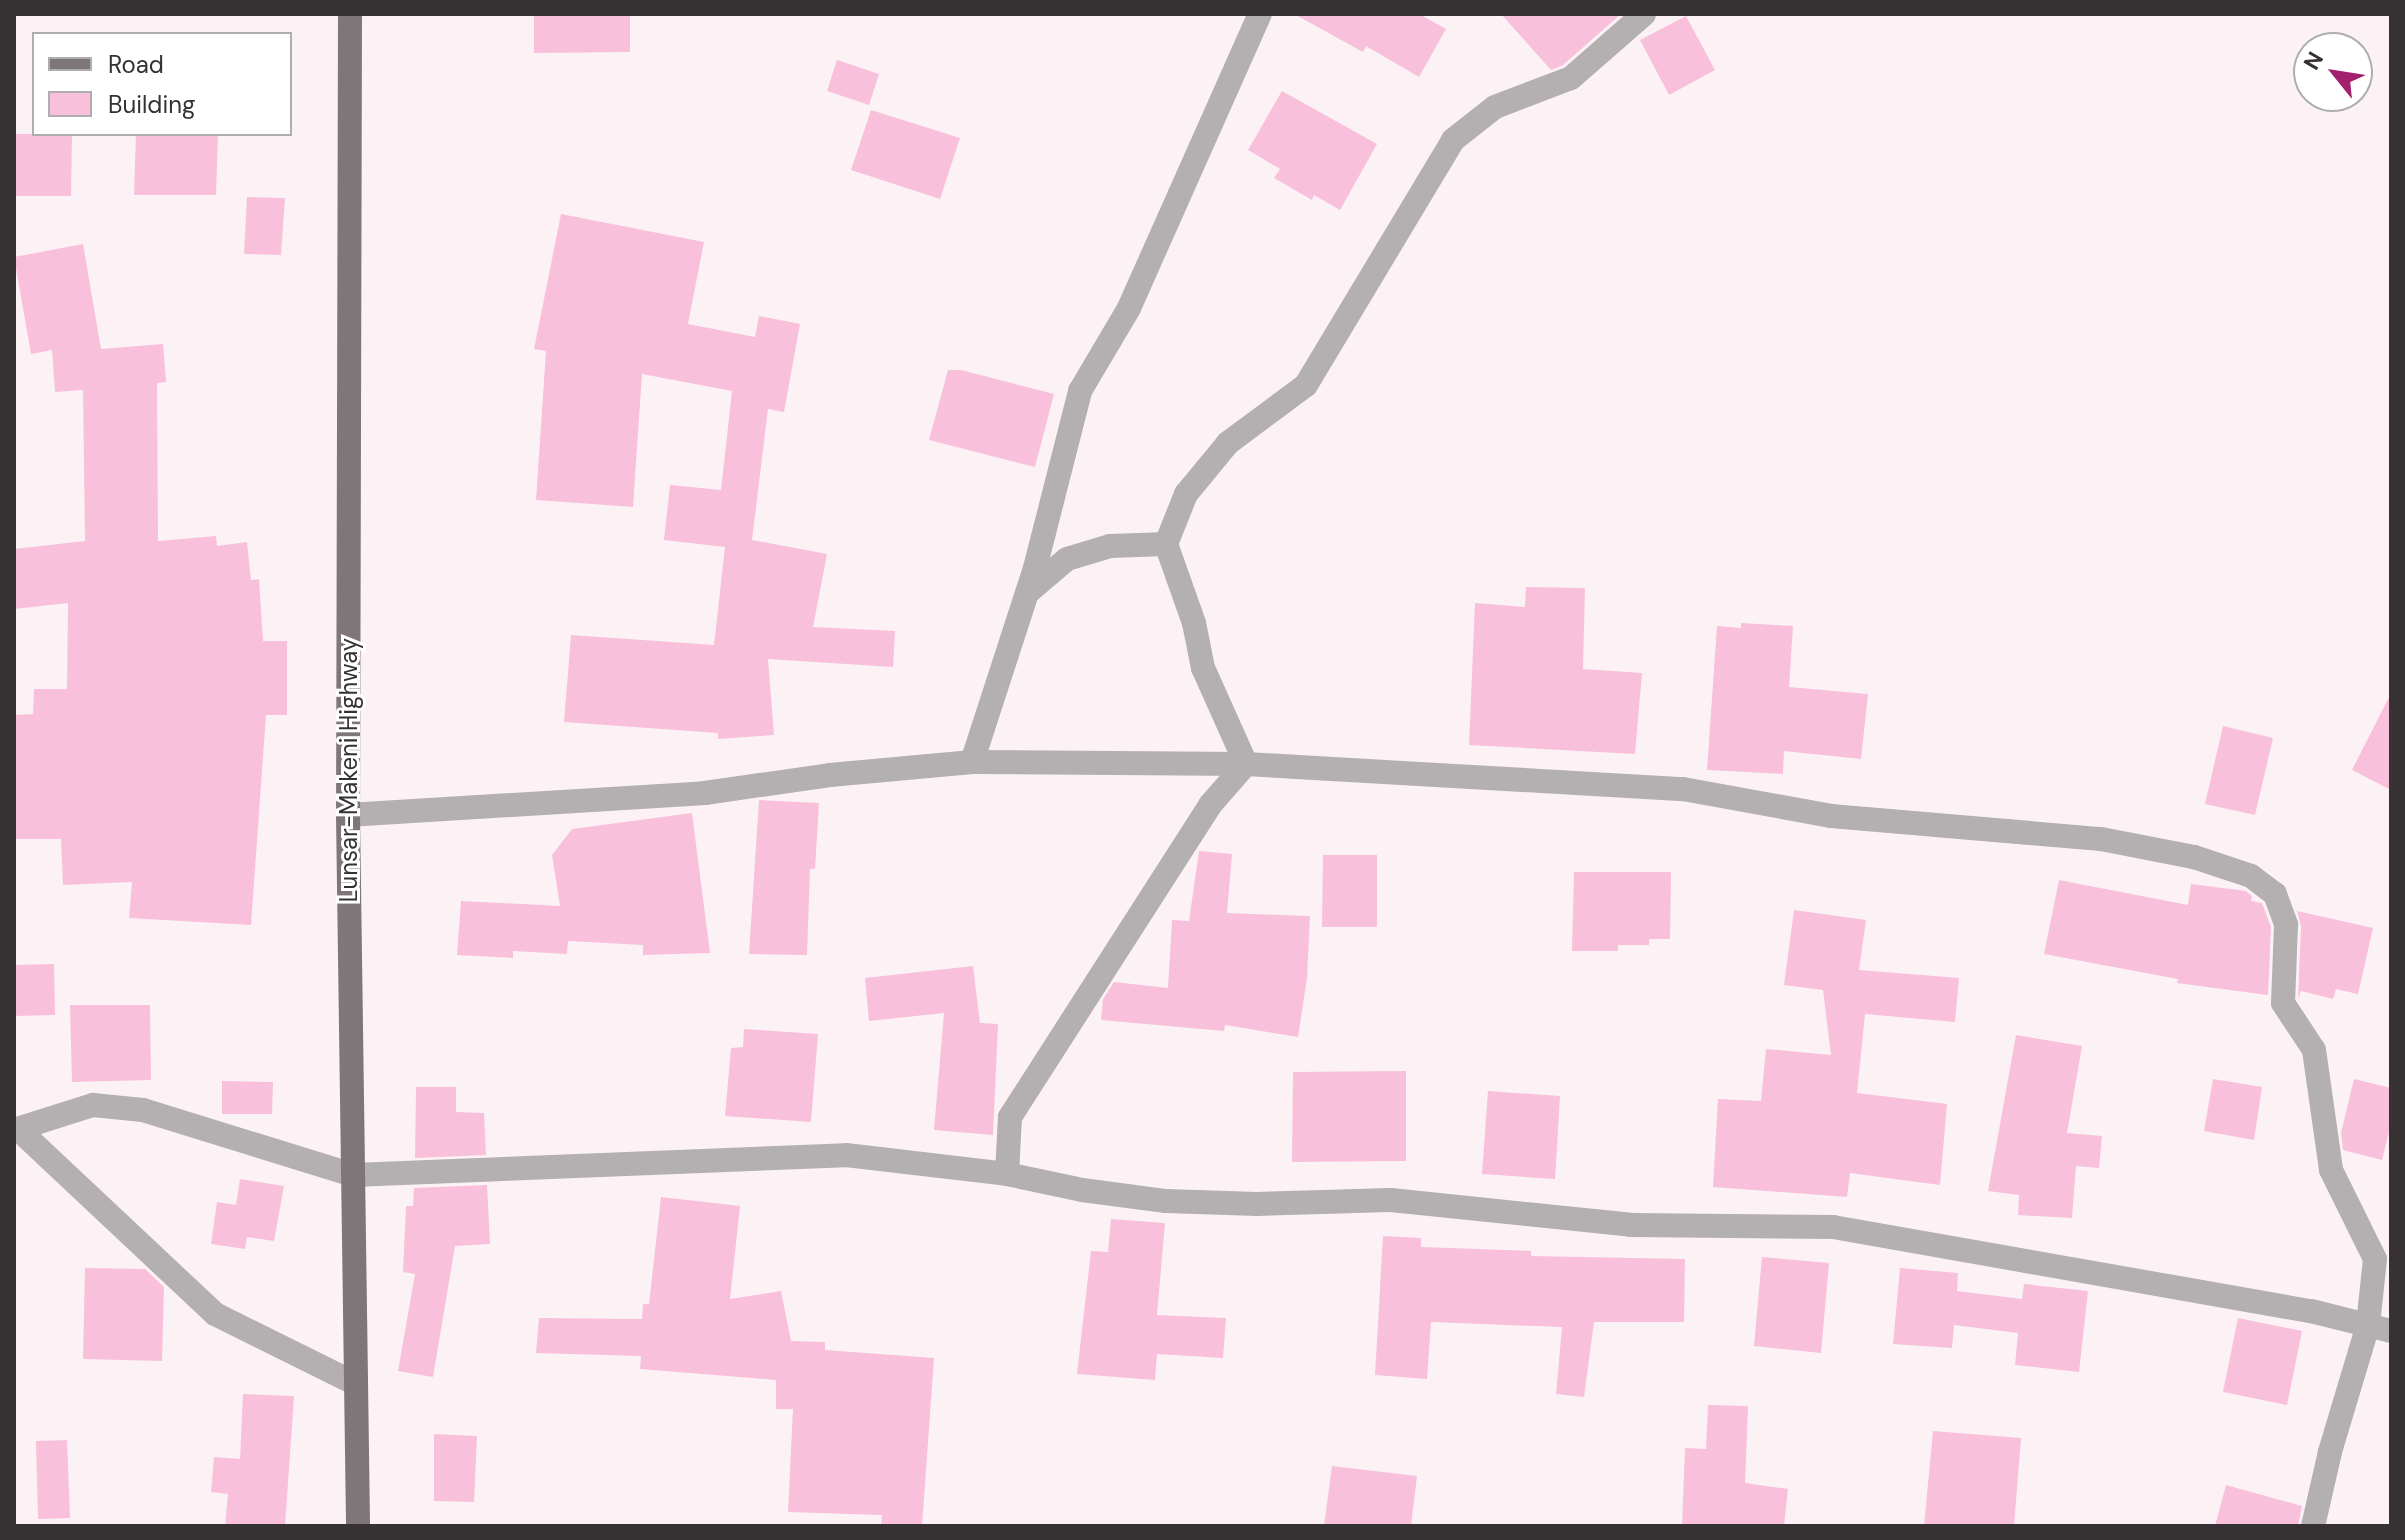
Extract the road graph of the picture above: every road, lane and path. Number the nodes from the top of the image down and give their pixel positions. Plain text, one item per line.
1 (350, 14) edge
2 (1260, 14) edge
3 (1644, 14) edge
4 (1166, 544) junction
5 (1026, 594) junction
6 (972, 762) junction
7 (1246, 764) junction
8 (348, 815) junction
9 (16, 1129) edge
10 (1007, 1174) junction
11 (353, 1175) junction
12 (2379, 1328) edge
13 (356, 1384) junction
14 (358, 1526) edge
15 (2313, 1526) edge

1 - 8 main road, Lunsar-Makeni Highway
2 - 5 street
3 - 4 street
4 - 5 street
4 - 7 street
5 - 6 street
6 - 7 street
6 - 8 street
7 - 10 street
7 - 12 street
8 - 11 main road, Lunsar-Makeni Highway
9 - 11 street
9 - 13 street
10 - 11 street
10 - 12 street
11 - 13 main road, Lunsar-Makeni Highway
12 - 15 street
13 - 14 main road, Lunsar-Makeni Highway

